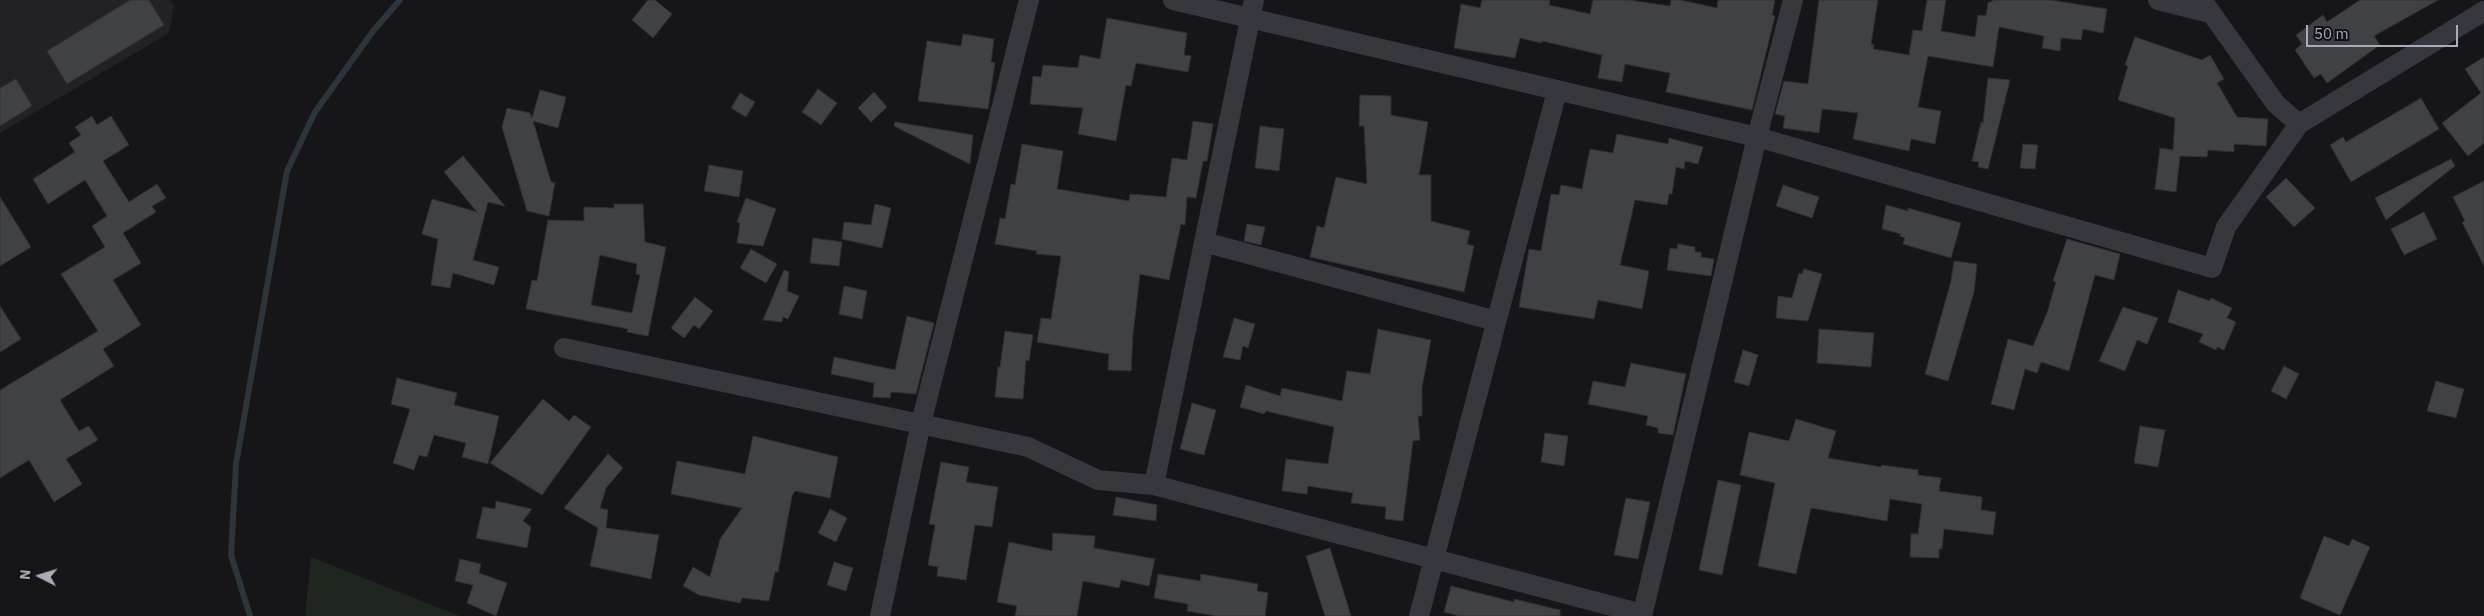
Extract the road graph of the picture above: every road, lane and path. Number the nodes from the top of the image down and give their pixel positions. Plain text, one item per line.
1 (1029, 0) edge
2 (1173, 0) edge
3 (1793, 0) edge
4 (2158, 0) edge
5 (2206, 7) edge
6 (2477, 8) edge
7 (1252, 9) edge
8 (1557, 91) junction
9 (2299, 124) junction
10 (1757, 137) junction
11 (1204, 242) junction
12 (1496, 321) junction
13 (564, 348) dead end
14 (921, 423) junction
15 (1154, 485) junction
16 (1432, 560) junction
17 (1642, 615) edge
18 (880, 616) edge
19 (1419, 616) edge

1 - 14 street
2 - 7 street
3 - 10 street
4 - 5 street
5 - 9 street
6 - 9 street
7 - 8 street
7 - 11 street
8 - 10 street
8 - 12 street
9 - 10 street
10 - 17 street
11 - 12 street
11 - 15 street
12 - 16 street
13 - 14 street
14 - 15 street
14 - 18 street
15 - 16 street
16 - 17 street
16 - 19 street

